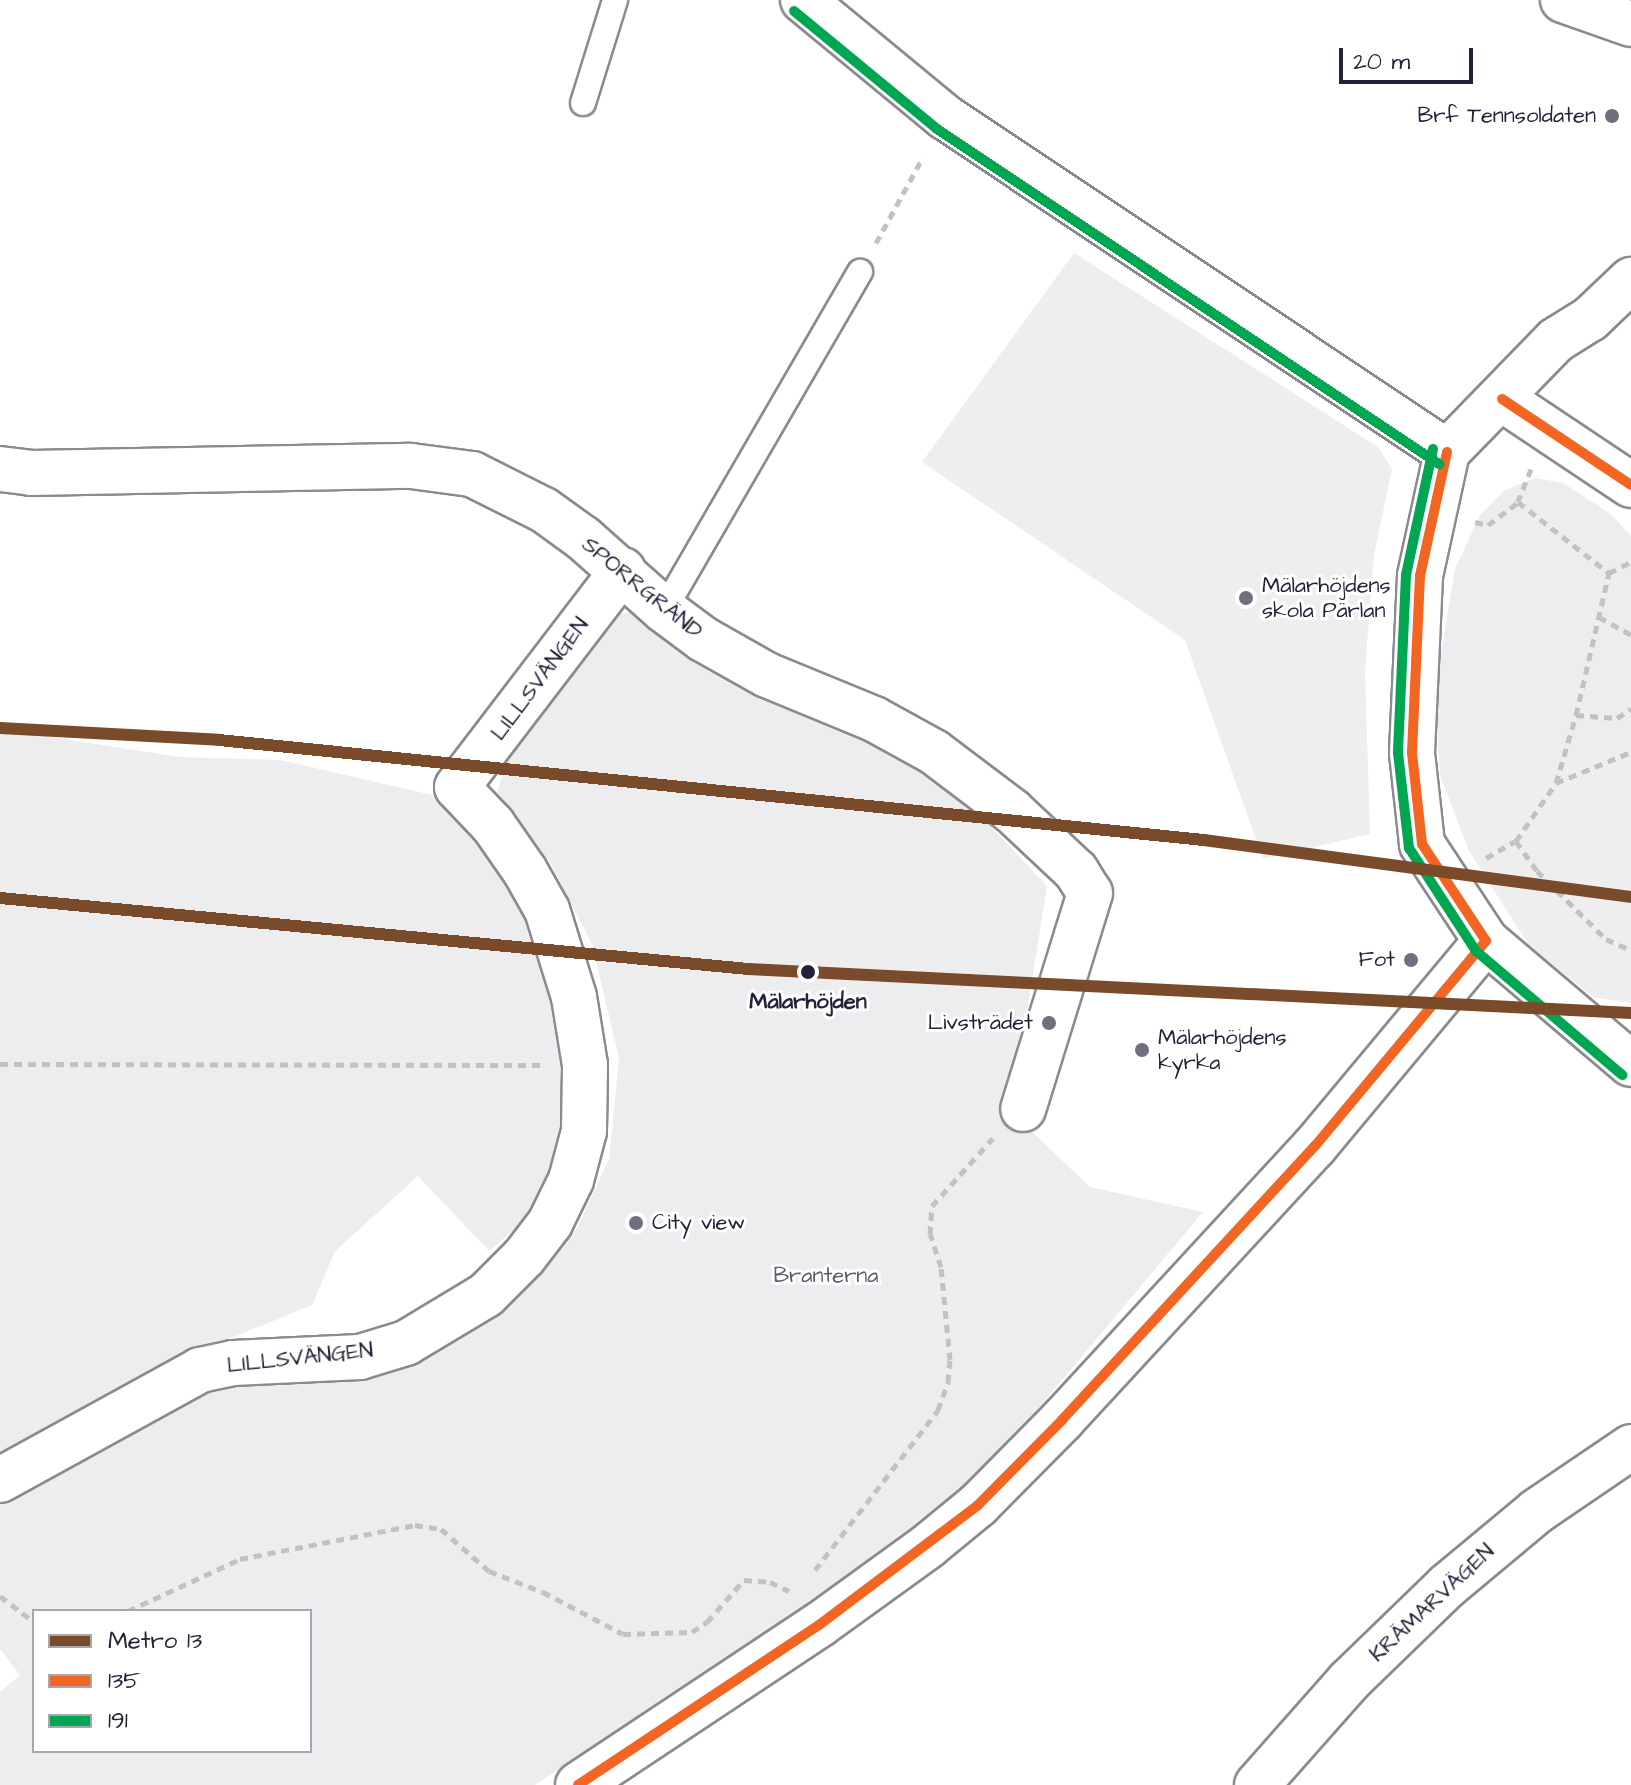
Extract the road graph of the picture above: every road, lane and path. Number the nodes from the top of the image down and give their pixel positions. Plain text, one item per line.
1 (615, 0) edge
2 (803, 0) edge
3 (1563, 0) edge
4 (1631, 24) edge
5 (583, 103) dead end
6 (945, 117) junction
7 (860, 272) joint
8 (1631, 280) edge
9 (1502, 399) junction
10 (1548, 428) junction
11 (1447, 452) junction
12 (0, 469) edge
13 (1631, 485) edge
14 (1631, 562) edge
15 (623, 570) junction
16 (1609, 573) junction
17 (664, 610) junction
18 (1599, 617) junction
19 (1631, 635) edge
20 (1631, 709) edge
21 (1576, 715) junction
22 (1631, 752) edge
23 (1556, 783) junction
24 (1516, 841) junction
25 (1445, 881) junction
26 (1486, 941) junction
27 (1631, 950) edge
28 (0, 1064) edge
29 (1631, 1064) edge
30 (585, 1065) junction
31 (1023, 1109) joint
32 (1631, 1447) edge
33 (0, 1480) edge
34 (806, 1583) dead end
35 (796, 1595) dead end
36 (0, 1596) edge
37 (132, 1609) edge
38 (32, 1620) edge
39 (578, 1785) edge
40 (1257, 1785) edge

1 - 5 lane
2 - 6 street
3 - 4 street
6 - 7 path
6 - 11 street
7 - 17 lane
8 - 9 street
9 - 10 street
9 - 11 street
10 - 13 street
10 - 16 path
11 - 25 street
12 - 15 street, SPORRGRÄND
14 - 16 path
15 - 17 street, SPORRGRÄND
15 - 30 street, LILLSVÄNGEN
16 - 18 path
17 - 31 street, SPORRGRÄND
18 - 19 path
18 - 21 path
20 - 21 path
21 - 23 path
22 - 23 path
23 - 24 path
24 - 25 path
24 - 27 path
25 - 26 street
26 - 29 street
26 - 39 street
28 - 30 path
30 - 33 street, LILLSVÄNGEN
31 - 34 path
32 - 40 street, KRÄMARVÄGEN
35 - 37 path
36 - 38 path

